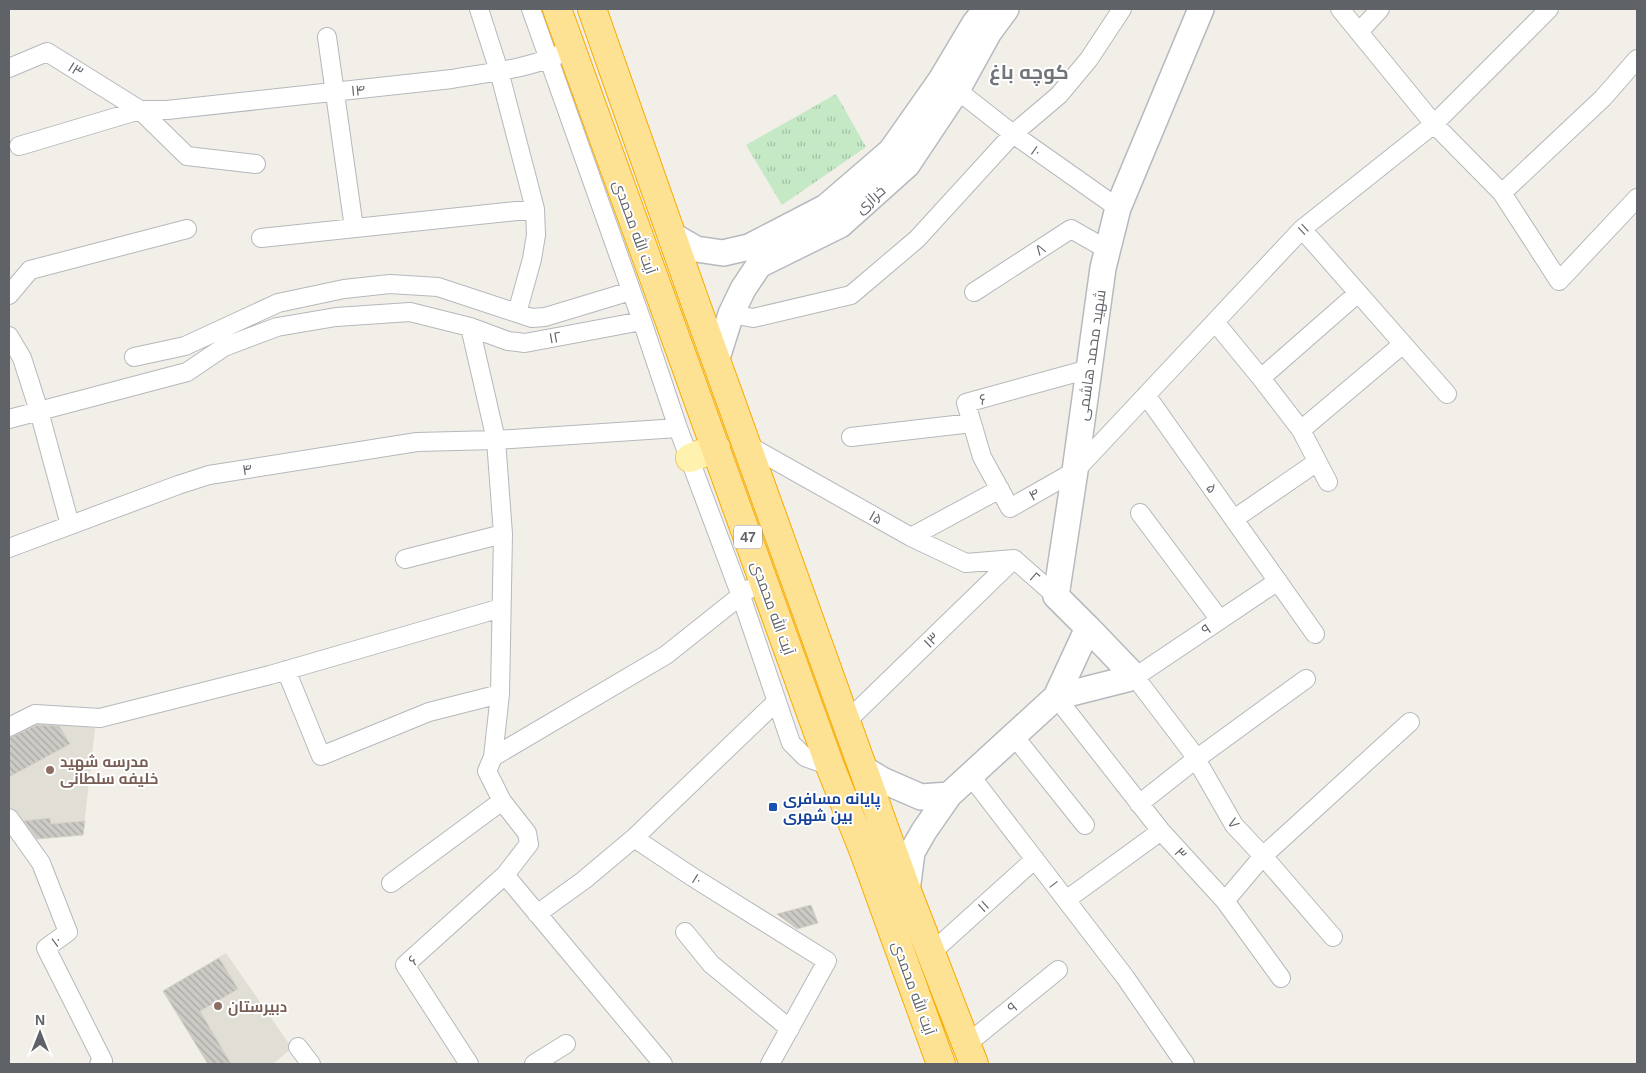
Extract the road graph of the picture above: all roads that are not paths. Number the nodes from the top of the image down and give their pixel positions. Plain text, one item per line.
1 (479, 9) edge
2 (530, 9) edge
3 (557, 9) edge
4 (592, 9) edge
5 (986, 9) edge
6 (1006, 9) edge
7 (1122, 9) edge
8 (1201, 9) edge
9 (1340, 9) edge
10 (1380, 9) edge
11 (1550, 9) edge
12 (1359, 32) junction
13 (327, 37) dead end
14 (560, 54) junction
15 (1637, 59) edge
16 (9, 68) edge
17 (499, 71) junction
18 (958, 90) junction
19 (334, 92) junction
20 (140, 110) junction
21 (1434, 124) junction
22 (1013, 134) junction
23 (19, 146) dead end
24 (256, 164) dead end
25 (1502, 193) junction
26 (1637, 198) edge
27 (1118, 208) junction
28 (535, 209) junction
29 (354, 228) junction
30 (187, 229) dead end
31 (1302, 229) junction
32 (672, 235) junction
33 (261, 238) dead end
34 (1108, 250) junction
35 (631, 290) junction
36 (974, 292) dead end
37 (1358, 293) junction
38 (9, 294) edge
39 (694, 299) junction
40 (517, 313) junction
41 (653, 314) junction
42 (731, 314) junction
43 (1215, 322) junction
44 (470, 327) junction
45 (9, 336) edge
46 (1403, 344) junction
47 (185, 346) junction
48 (680, 350) junction
49 (713, 350) junction
50 (134, 357) dead end
51 (1089, 369) junction
52 (187, 372) junction
53 (1262, 378) junction
54 (1447, 394) dead end
55 (1146, 395) junction
56 (39, 411) junction
57 (9, 419) edge
58 (972, 424) junction
59 (678, 428) junction
60 (1301, 430) junction
61 (851, 437) dead end
62 (496, 440) junction
63 (746, 444) junction
64 (716, 448) junction
65 (690, 458) junction
66 (1317, 462) junction
67 (1075, 471) junction
68 (1328, 482) dead end
69 (1000, 489) junction
70 (1140, 514) dead end
71 (1234, 520) junction
72 (70, 525) junction
73 (503, 534) junction
74 (911, 537) junction
75 (9, 548) edge
76 (405, 559) dead end
77 (1014, 559) junction
78 (762, 577) junction
79 (1278, 581) junction
80 (741, 596) junction
81 (1056, 596) junction
82 (501, 608) junction
83 (1220, 620) junction
84 (1088, 628) junction
85 (1315, 634) dead end
86 (286, 670) junction
87 (1135, 676) junction
88 (1306, 679) dead end
89 (500, 694) junction
90 (1056, 697) junction
91 (776, 702) junction
92 (847, 721) junction
93 (1410, 722) dead end
94 (9, 727) edge
95 (1014, 736) junction
96 (493, 757) junction
97 (1196, 759) junction
98 (830, 766) junction
99 (864, 769) junction
100 (970, 775) junction
101 (949, 795) junction
102 (502, 801) junction
103 (1139, 804) junction
104 (9, 818) edge
105 (1085, 825) dead end
106 (1161, 831) junction
107 (634, 838) junction
108 (1263, 856) junction
109 (1035, 859) junction
110 (505, 875) junction
111 (391, 883) dead end
112 (907, 891) junction
113 (1066, 900) junction
114 (1225, 901) junction
115 (538, 914) junction
116 (684, 932) dead end
117 (1332, 937) dead end
118 (931, 953) junction
119 (1058, 970) dead end
120 (1281, 978) dead end
121 (790, 1029) junction
122 (566, 1044) dead end
123 (298, 1047) dead end
124 (971, 1054) edge
125 (939, 1062) edge
126 (99, 1064) edge
127 (311, 1064) edge
128 (469, 1064) edge
129 (534, 1064) edge
130 (663, 1064) edge
131 (770, 1064) edge
132 (1186, 1064) edge

1 - 17 street
2 - 14 street
3 - 14 highway, آیت الله محمدی / 47
4 - 32 highway, آیت الله محمدی / 47
5 - 32 street, خرازی
6 - 18 street, خرازی
7 - 22 street
8 - 27 street, شهید محمد هاشمی
9 - 12 street
10 - 12 street
11 - 21 street, ۱۱
12 - 21 street
13 - 19 street
14 - 17 street, ۱۴
14 - 35 street
14 - 41 highway, آیت الله محمدی / 47
15 - 25 street
16 - 20 street, ۱۳
17 - 19 street, ۱۴
17 - 28 street
18 - 22 street, ۱۰
18 - 42 street, خرازی
19 - 20 street, ۱۴
19 - 29 street
20 - 23 street, ۱۴
20 - 24 street
21 - 25 street
21 - 31 street, ۱۱
22 - 27 street, ۱۰
22 - 42 street
25 - 26 street
27 - 34 street, شهید محمد هاشمی
28 - 29 street
28 - 40 street
29 - 33 street
30 - 38 street
31 - 37 street
31 - 43 street, ۱۱
32 - 39 highway, آیت الله محمدی / 47
34 - 36 street, ۸
34 - 51 street, شهید محمد هاشمی
35 - 40 street
35 - 41 street
37 - 46 street
37 - 53 street
39 - 41 highway
39 - 49 highway, آیت الله محمدی / 47
40 - 47 street
41 - 44 street, ۱۲
41 - 48 highway, آیت الله محمدی / 47
41 - 59 street
42 - 49 street, خرازی
43 - 53 street
43 - 55 street, ۱۱
44 - 52 street, ۱۲
44 - 62 street
45 - 56 street
46 - 54 street
46 - 60 street
47 - 50 street
47 - 52 street
48 - 49 highway
48 - 64 highway, آیت الله محمدی / 47
49 - 63 highway, آیت الله محمدی / 47
51 - 58 street, ۶
51 - 67 street, شهید محمد هاشمی
52 - 56 street, ۱۲
53 - 60 street
55 - 67 street, ۱۱
55 - 71 street, ۵
56 - 57 street
56 - 72 street
58 - 61 street
58 - 69 street, ۶
59 - 62 street, ۴
59 - 65 street
60 - 66 street
62 - 72 street, ۴
62 - 73 street
63 - 74 street, ۱۵
63 - 92 highway, آیت الله محمدی / 47
64 - 65 main road
64 - 78 highway, آیت الله محمدی / 47
65 - 80 street
66 - 68 street
66 - 71 street
67 - 69 street, ۴
67 - 81 street, شهید محمد هاشمی
69 - 74 street
70 - 83 street
71 - 79 street, ۵
72 - 75 street, ۴
73 - 76 street
73 - 82 street
74 - 77 street, ۱۵
77 - 81 street, ۲
77 - 92 street, ۱۳
78 - 80 street
78 - 98 highway, آیت الله محمدی / 47
79 - 83 street, ۹
79 - 85 street, ۵
80 - 91 street
80 - 96 street
81 - 84 street
82 - 86 street
82 - 89 street
83 - 87 street, ۹
84 - 87 street, ۷
84 - 90 street
86 - 89 street
86 - 94 street
87 - 90 street
87 - 97 street, ۷
88 - 97 street
89 - 96 street
90 - 95 street
90 - 103 street
91 - 98 street
91 - 107 street
92 - 99 highway, آیت الله محمدی / 47
93 - 108 street
95 - 100 street
95 - 105 street
96 - 102 street
97 - 103 street
97 - 108 street, ۷
98 - 125 highway, آیت الله محمدی / 47
99 - 101 street
99 - 112 highway, آیت الله محمدی / 47
100 - 101 street
100 - 109 street, ۱
101 - 112 street
102 - 110 street
102 - 111 street
103 - 106 street, ۳
104 - 126 street, ۱۰
106 - 113 street, ۱
106 - 114 street, ۳
107 - 115 street
107 - 121 street, ۱۰
108 - 114 street
108 - 117 street, ۷
109 - 113 street, ۱
109 - 118 street, ۱۱
110 - 115 street
110 - 128 street, ۶
112 - 118 highway, آیت الله محمدی / 47
113 - 132 street
114 - 120 street, ۳
115 - 130 street
116 - 121 street
118 - 124 highway, آیت الله محمدی / 47
119 - 124 street, ۹
121 - 131 street, ۱۰
122 - 129 street
123 - 127 street

